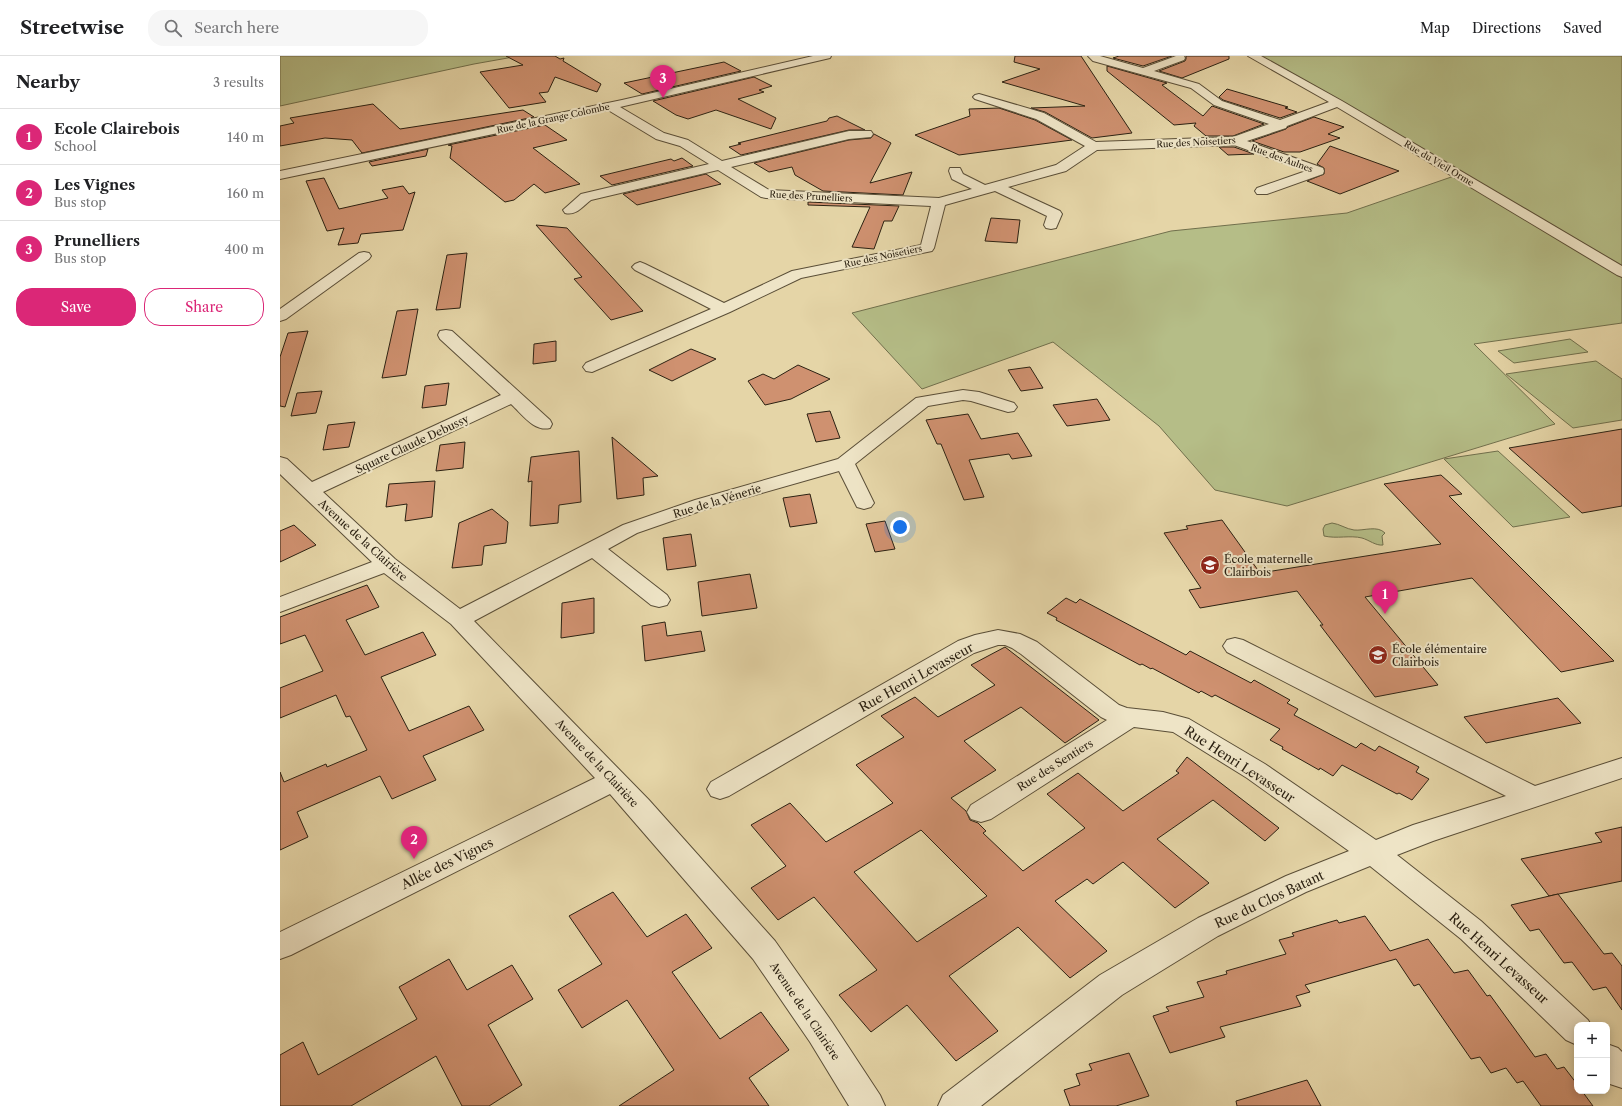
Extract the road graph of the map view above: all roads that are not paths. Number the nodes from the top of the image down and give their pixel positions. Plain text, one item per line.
1 (826, 56) edge
2 (1092, 56) edge
3 (1253, 56) edge
4 (1180, 58) dead end
5 (1143, 72) junction
6 (979, 97) dead end
7 (1338, 103) junction
8 (610, 106) junction
9 (1282, 125) junction
10 (867, 134) dead end
11 (1235, 141) junction
12 (1094, 146) junction
13 (719, 165) junction
14 (956, 171) dead end
15 (280, 175) edge
16 (990, 187) junction
17 (1262, 191) dead end
18 (939, 202) junction
19 (570, 210) dead end
20 (1051, 225) dead end
21 (364, 256) dead end
22 (640, 267) dead end
23 (1622, 272) edge
24 (724, 309) junction
25 (280, 316) edge
26 (446, 335) dead end
27 (592, 367) dead end
28 (514, 396) junction
29 (1008, 407) dead end
30 (543, 424) dead end
31 (280, 463) edge
32 (845, 463) junction
33 (310, 491) junction
34 (864, 503) dead end
35 (593, 548) junction
36 (387, 564) junction
37 (659, 600) dead end
38 (280, 605) edge
39 (459, 619) junction
40 (1235, 646) dead end
41 (1129, 718) junction
42 (1622, 768) edge
43 (614, 780) junction
44 (720, 789) dead end
45 (1532, 797) junction
46 (981, 812) dead end
47 (1374, 853) junction
48 (280, 946) edge
49 (1574, 1027) edge
50 (1610, 1062) edge
51 (1622, 1073) edge
52 (868, 1106) edge
53 (955, 1106) edge

1 - 8 street, Rue de la Grange Colombe
2 - 5 street
3 - 7 street, Rue du Vieil Orme
4 - 5 street
5 - 9 street
6 - 12 street
7 - 9 street, Rue des Noisetiers
7 - 23 street, Rue du Vieil Orme
8 - 13 street, Rue des Prunelliers
8 - 15 street, Rue de la Grange Colombe
9 - 11 street, Rue des Noisetiers
10 - 13 street
11 - 12 street, Rue des Noisetiers
11 - 17 street, Rue des Aulnes
12 - 16 street
13 - 18 street, Rue des Prunelliers
13 - 19 street
14 - 16 street
16 - 18 street
16 - 20 street
18 - 24 street, Rue des Noisetiers
21 - 25 street
22 - 24 street
24 - 27 street, Rue des Noisetiers
26 - 28 street
28 - 30 street
28 - 33 street, Square Claude Debussy
29 - 32 street, Rue de la Vénerie
31 - 33 street, Avenue de la Clairière
32 - 34 street
32 - 35 street, Rue de la Vénerie
33 - 36 street, Avenue de la Clairière
35 - 37 street
35 - 39 street, Rue de la Vénerie
36 - 38 street
36 - 39 street, Avenue de la Clairière
39 - 43 street, Avenue de la Clairière
40 - 45 street
41 - 44 street, Rue Henri Levasseur
41 - 46 street, Rue des Sentiers
41 - 47 street, Rue Henri Levasseur
42 - 45 street, Rue du Clos Batant
43 - 48 street, Allée des Vignes
43 - 52 street, Avenue de la Clairière
45 - 47 street, Rue du Clos Batant
47 - 49 street, Rue Henri Levasseur
47 - 53 street, Rue du Clos Batant
50 - 51 street

